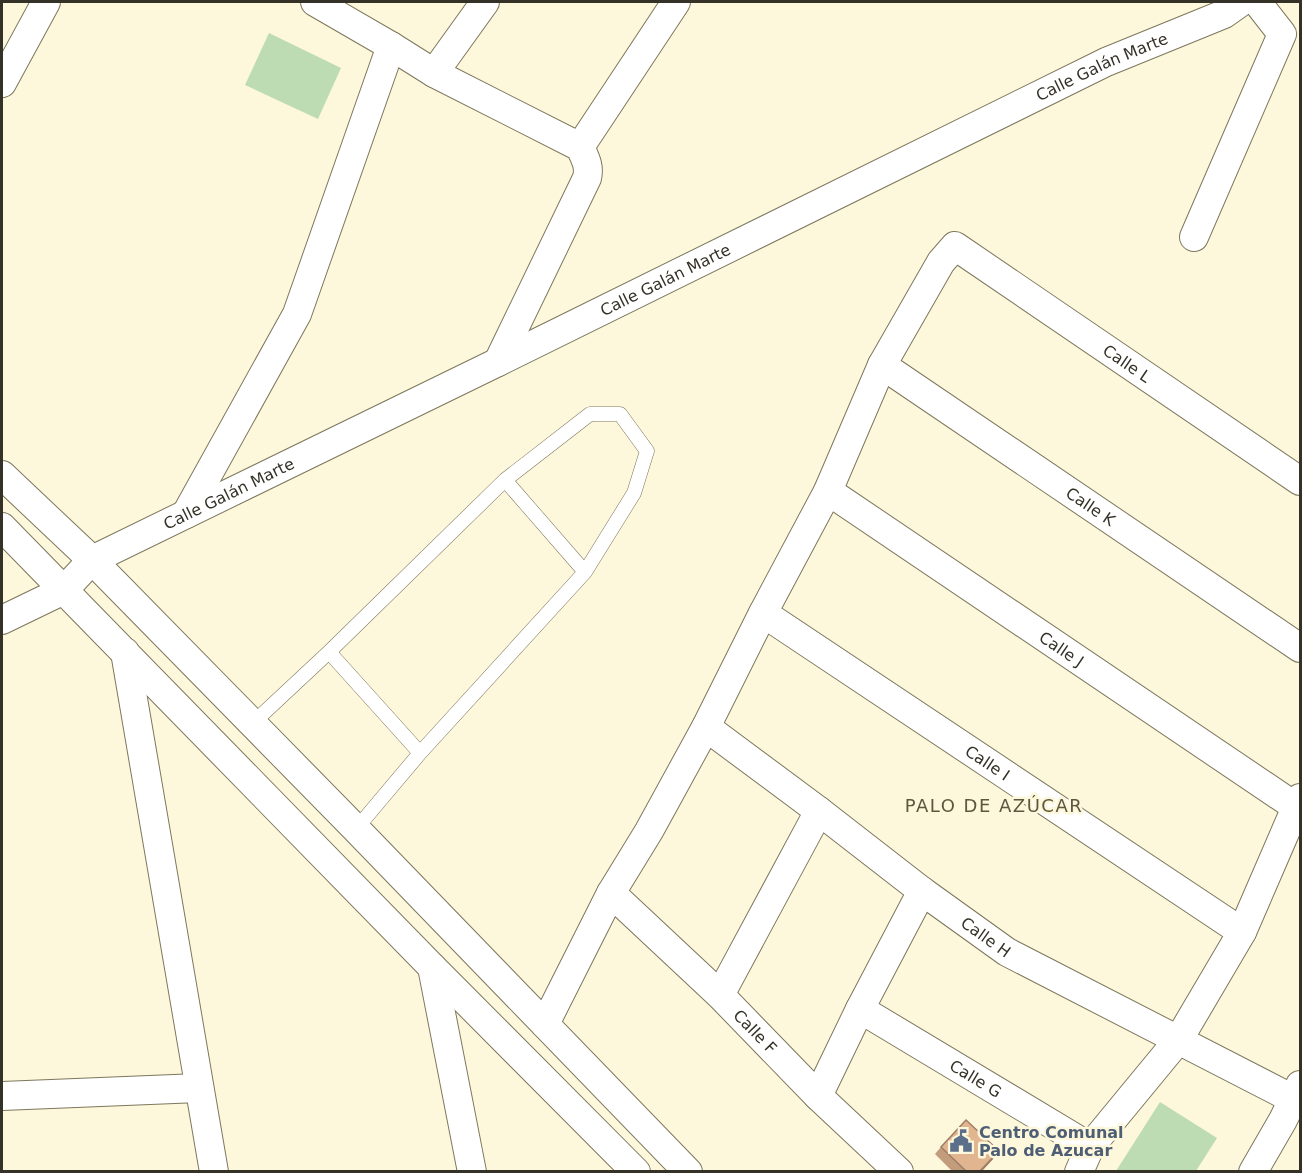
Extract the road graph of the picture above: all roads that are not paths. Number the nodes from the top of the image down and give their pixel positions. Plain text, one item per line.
1 (46, 2) edge
2 (315, 2) edge
3 (485, 2) edge
4 (675, 2) edge
5 (1241, 2) edge
6 (1257, 2) edge
7 (391, 46) junction
8 (434, 73) junction
9 (2, 83) edge
10 (580, 147) junction
11 (1194, 237) dead end
12 (498, 362) junction
13 (882, 365) junction
14 (2, 475) edge
15 (505, 480) junction
16 (1300, 481) edge
17 (828, 491) junction
18 (186, 514) junction
19 (2, 527) edge
20 (92, 560) junction
21 (585, 572) junction
22 (64, 590) junction
23 (763, 613) junction
24 (2, 620) edge
25 (1300, 648) edge
26 (125, 652) junction
27 (329, 652) junction
28 (252, 724) junction
29 (706, 727) junction
30 (420, 753) junction
31 (1298, 802) edge
32 (819, 811) junction
33 (356, 829) junction
34 (331, 863) junction
35 (922, 891) junction
36 (611, 893) junction
37 (1242, 933) junction
38 (432, 967) junction
39 (720, 995) junction
40 (860, 1009) junction
41 (545, 1024) junction
42 (1179, 1039) junction
43 (200, 1088) junction
44 (2, 1096) edge
45 (818, 1096) junction
46 (1294, 1109) edge
47 (1085, 1159) edge
48 (214, 1172) edge
49 (472, 1172) edge
50 (636, 1172) edge
51 (688, 1172) edge
52 (899, 1172) edge
53 (1253, 1172) edge

1 - 9 street
2 - 7 street
3 - 8 street
4 - 10 street
5 - 12 street, Calle Galán Marte
6 - 11 street
7 - 8 street
7 - 18 street
8 - 10 street
10 - 12 street
12 - 18 street, Calle Galán Marte
13 - 16 street, Calle L
13 - 17 street
13 - 25 street, Calle K
14 - 20 street
15 - 21 lane
15 - 21 lane
15 - 27 lane
17 - 23 street
17 - 31 street, Calle J
18 - 20 street, Calle Galán Marte
19 - 22 street
20 - 22 street
20 - 28 street
21 - 30 lane
22 - 24 street
22 - 26 street
23 - 29 street
23 - 37 street, Calle I
26 - 34 street
26 - 43 street
27 - 28 lane
27 - 30 lane
28 - 33 street
29 - 32 street, Calle H
29 - 36 street
30 - 33 lane
31 - 37 street
32 - 35 street, Calle H
32 - 39 street
33 - 34 street
33 - 41 street
34 - 38 street
35 - 40 street
35 - 42 street, Calle H
36 - 39 street, Calle F
36 - 41 street
37 - 42 street
38 - 49 street
38 - 50 street
39 - 45 street, Calle F
40 - 45 street
40 - 47 street, Calle G
41 - 51 street
42 - 46 street, Calle H
42 - 47 street
43 - 44 street
43 - 48 street
45 - 52 street, Calle F
46 - 53 street

